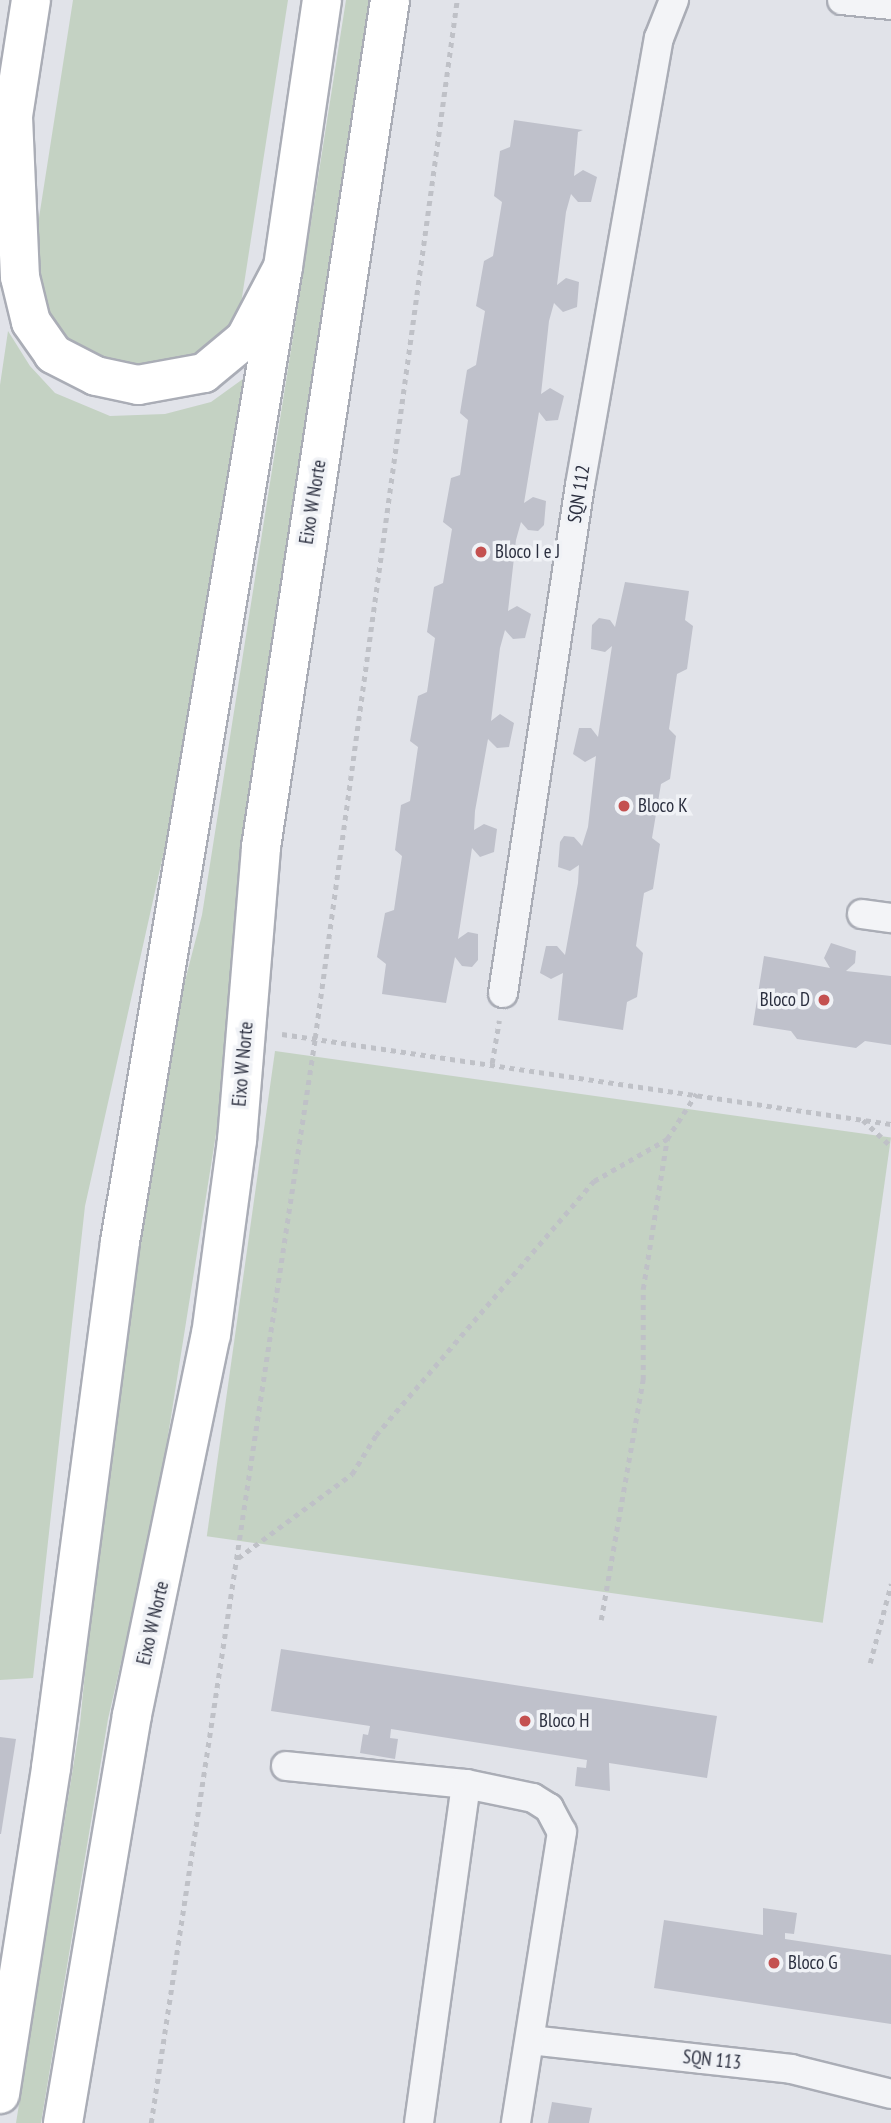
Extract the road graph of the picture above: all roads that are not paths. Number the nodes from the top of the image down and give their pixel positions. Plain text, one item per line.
1 (31, 0) edge
2 (322, 0) edge
3 (390, 0) edge
4 (674, 0) edge
5 (842, 0) edge
6 (891, 5) edge
7 (13, 117) junction
8 (0, 199) edge
9 (284, 267) junction
10 (862, 915) dead end
11 (891, 918) edge
12 (503, 993) road end
13 (286, 1766) dead end
14 (466, 1784) junction
15 (530, 2040) junction
16 (0, 2094) edge
17 (891, 2094) edge
18 (63, 2123) edge
19 (419, 2123) edge
20 (516, 2123) edge

1 - 7 main road
2 - 9 main road
3 - 18 main road, Eixo W Norte
4 - 12 street, SQN 112
5 - 6 street
7 - 8 main road
7 - 9 main road
9 - 16 main road
10 - 11 street
13 - 14 street
14 - 15 street
14 - 19 street
15 - 17 street, SQN 113
15 - 20 street

